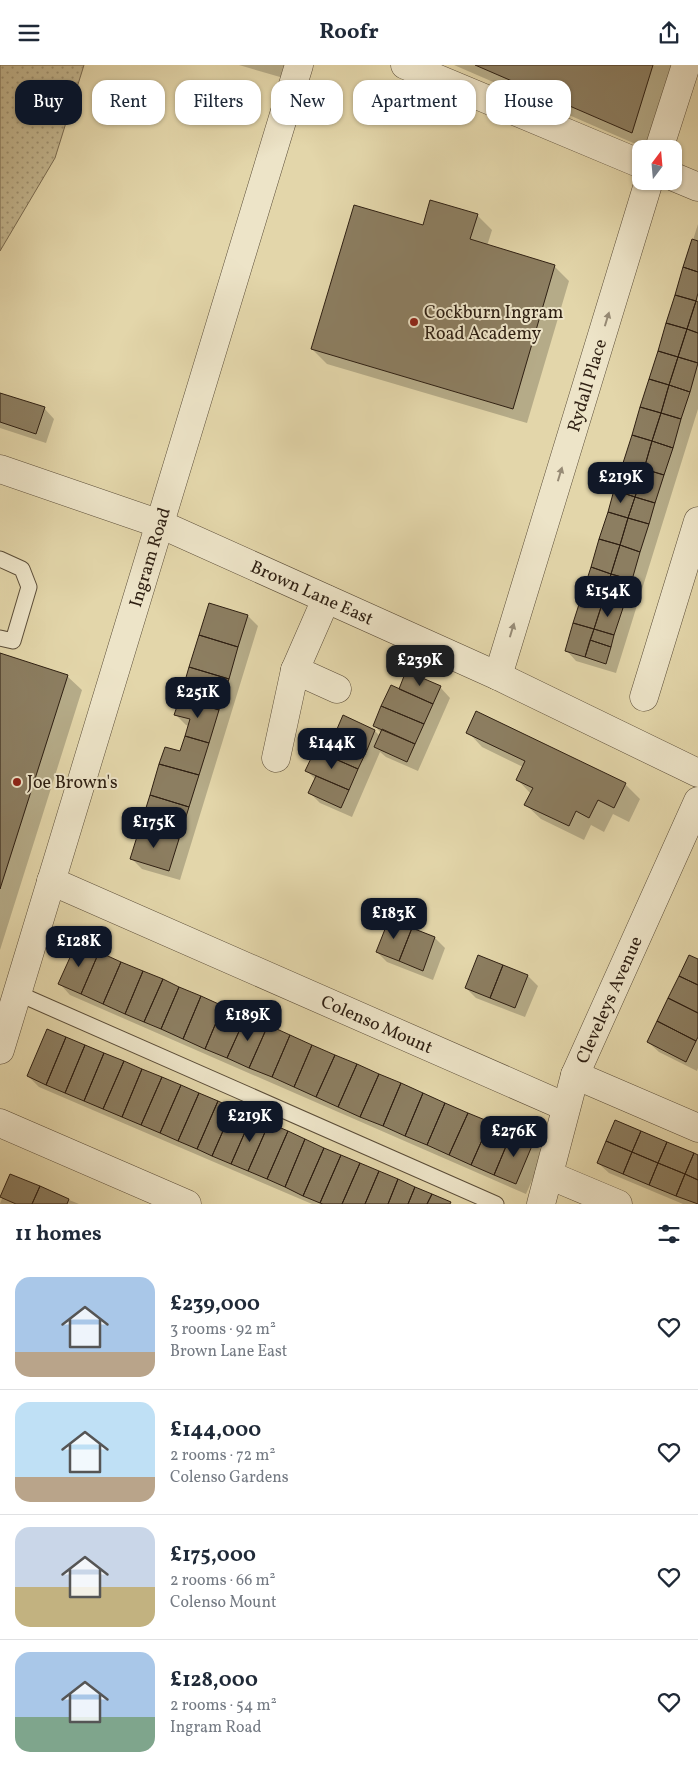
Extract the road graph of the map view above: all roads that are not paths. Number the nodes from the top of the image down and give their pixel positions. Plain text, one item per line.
1 (299, 65) edge
2 (405, 65) edge
3 (686, 65) edge
4 (662, 140) edge
5 (632, 160) edge
6 (682, 180) edge
7 (698, 187) edge
8 (646, 190) edge
9 (0, 469) edge
10 (698, 521) edge
11 (160, 524) junction
12 (0, 559) edge
13 (326, 599) junction
14 (0, 637) edge
15 (295, 670) junction
16 (498, 676) junction
17 (337, 689) dead end
18 (644, 697) dead end
19 (276, 758) dead end
20 (698, 773) edge
21 (698, 801) edge
22 (51, 881) junction
23 (17, 993) junction
24 (0, 1050) edge
25 (575, 1075) junction
26 (566, 1107) junction
27 (0, 1123) edge
28 (698, 1129) edge
29 (549, 1175) junction
30 (187, 1204) edge
31 (496, 1204) edge
32 (542, 1204) edge
33 (618, 1204) edge

1 - 11 street, Ingram Road
2 - 5 street
3 - 4 street
6 - 7 street
16 -> 8 street, Rydall Place
9 - 11 street, Brown Lane East
10 - 18 street
11 - 13 street, Brown Lane East
11 - 22 street, Ingram Road
12 - 14 lane
13 - 15 street
13 - 16 street, Brown Lane East
15 - 17 street
15 - 19 street
16 - 20 street, Brown Lane East
21 - 25 street, Cleveleys Avenue
22 - 23 street, Ingram Road
22 - 26 street, Colenso Mount
23 - 24 street, Ingram Road
23 - 31 lane
25 - 26 street, Cleveleys Avenue
25 - 28 street
26 - 29 street, Cleveleys Avenue
27 - 30 street
29 - 32 street, Cleveleys Avenue
29 - 33 street

